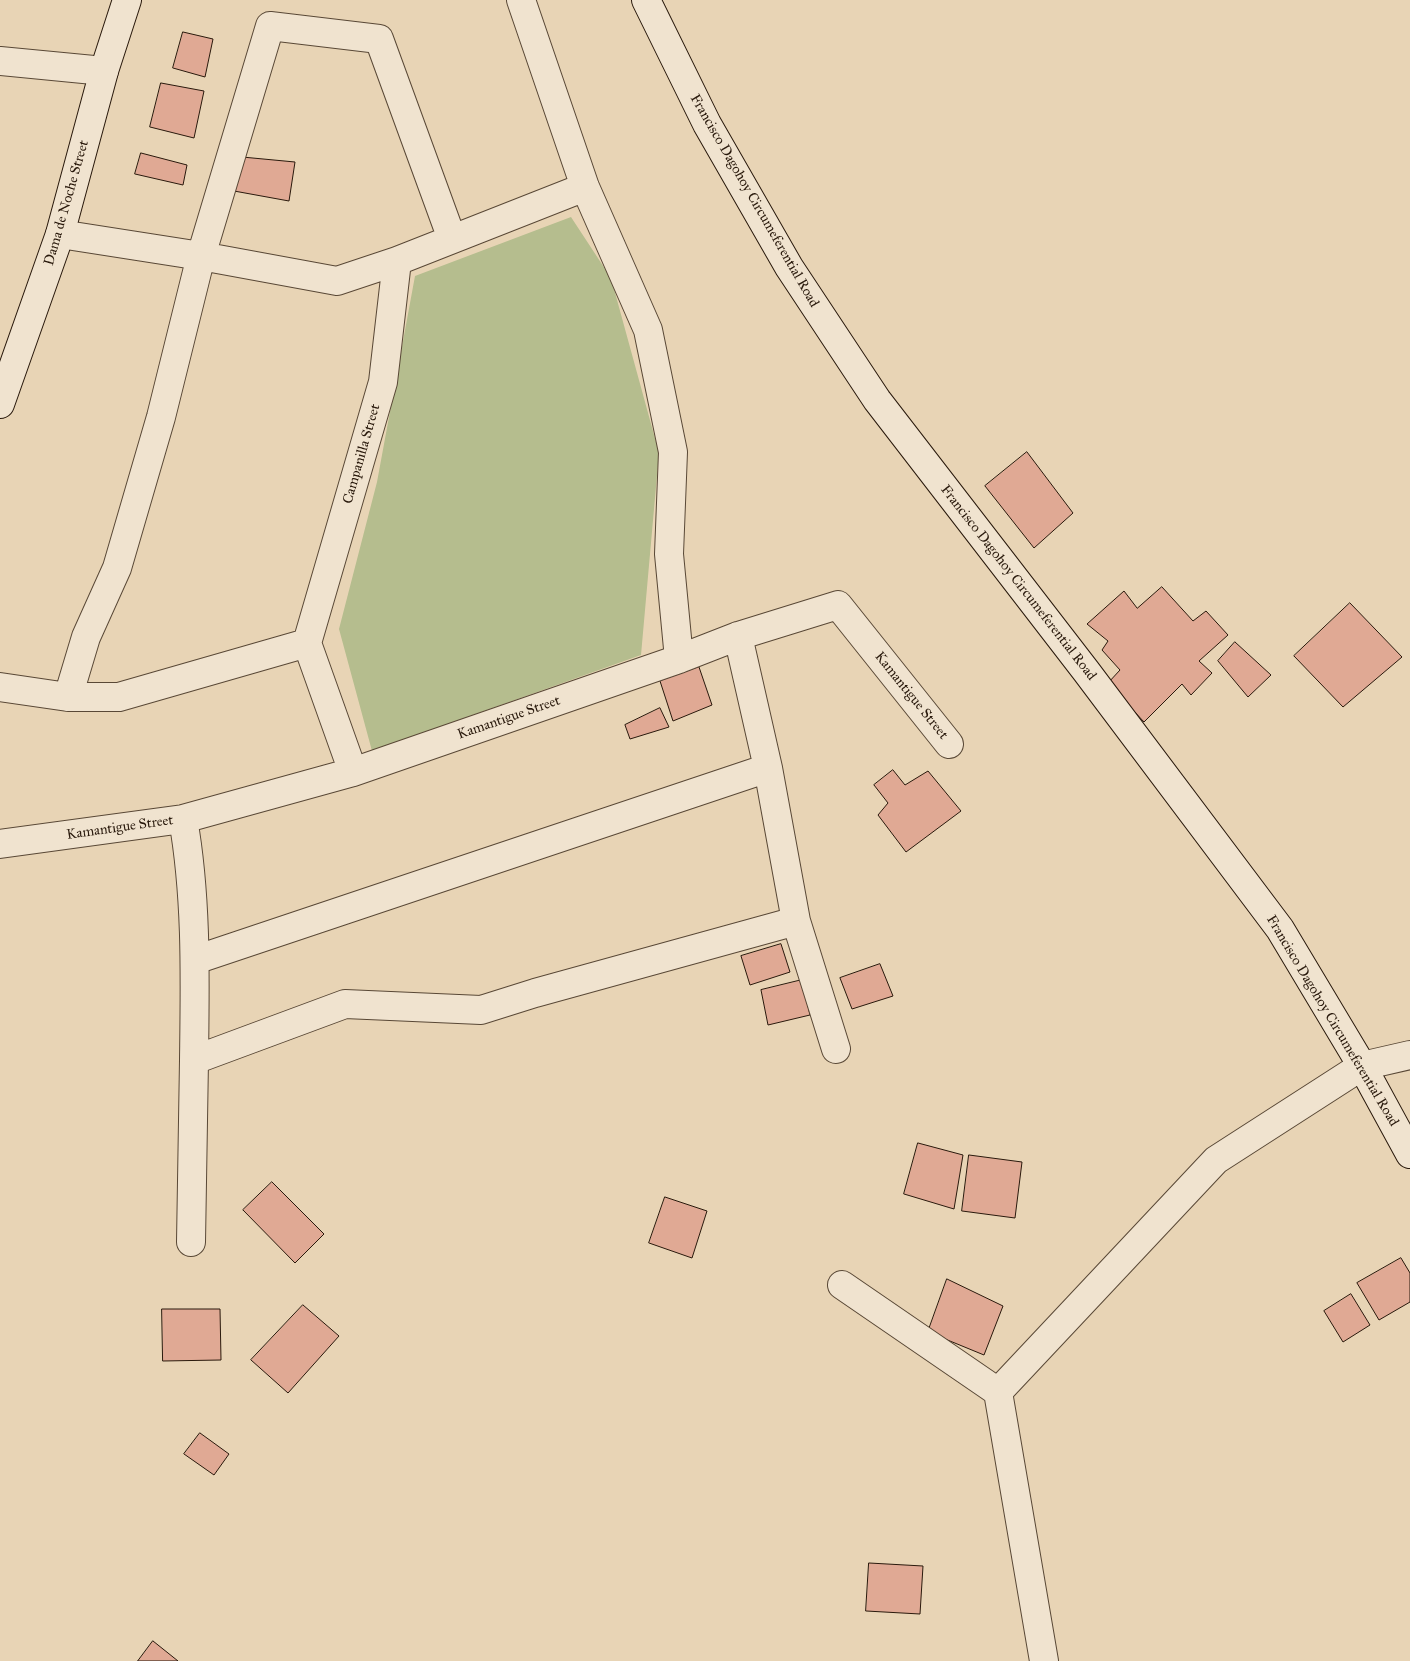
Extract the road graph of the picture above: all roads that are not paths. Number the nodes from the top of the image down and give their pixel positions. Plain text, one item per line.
1 (127, 0) edge
2 (521, 0) edge
3 (646, 0) edge
4 (0, 61) edge
5 (104, 71) junction
6 (585, 187) junction
7 (60, 234) junction
8 (452, 239) junction
9 (201, 256) junction
10 (397, 261) junction
11 (0, 404) edge
12 (738, 636) junction
13 (307, 643) junction
14 (680, 659) junction
15 (0, 687) edge
16 (68, 697) junction
17 (949, 744) dead end
18 (768, 768) junction
19 (353, 772) junction
20 (183, 820) junction
21 (0, 844) edge
22 (796, 921) junction
23 (195, 960) junction
24 (836, 1049) dead end
25 (1410, 1055) edge
26 (194, 1060) junction
27 (1362, 1066) junction
28 (1410, 1154) edge
29 (191, 1242) dead end
30 (842, 1285) dead end
31 (998, 1392) junction
32 (1044, 1661) edge

1 - 5 street, Dama de Noche Street
2 - 6 street
3 - 27 street, Francisco Dagohoy Circumeferential Road
4 - 5 street
5 - 7 street, Dama de Noche Street
6 - 8 street
6 - 14 street
7 - 9 street
7 - 11 street, Dama de Noche Street
8 - 9 street
8 - 10 street
9 - 10 street
9 - 16 street
10 - 13 street, Campanilla Street
12 - 14 street, Kamantigue Street
12 - 17 street, Kamantigue Street
12 - 18 street
13 - 16 street
13 - 19 street
14 - 19 street, Kamantigue Street
15 - 16 street
18 - 22 street
18 - 23 street
19 - 20 street, Kamantigue Street
20 - 21 street, Kamantigue Street
20 - 23 street
22 - 24 street
22 - 26 street
23 - 26 street
25 - 27 street
26 - 29 street
27 - 28 street, Francisco Dagohoy Circumeferential Road
27 - 31 street
30 - 31 street
31 - 32 street

